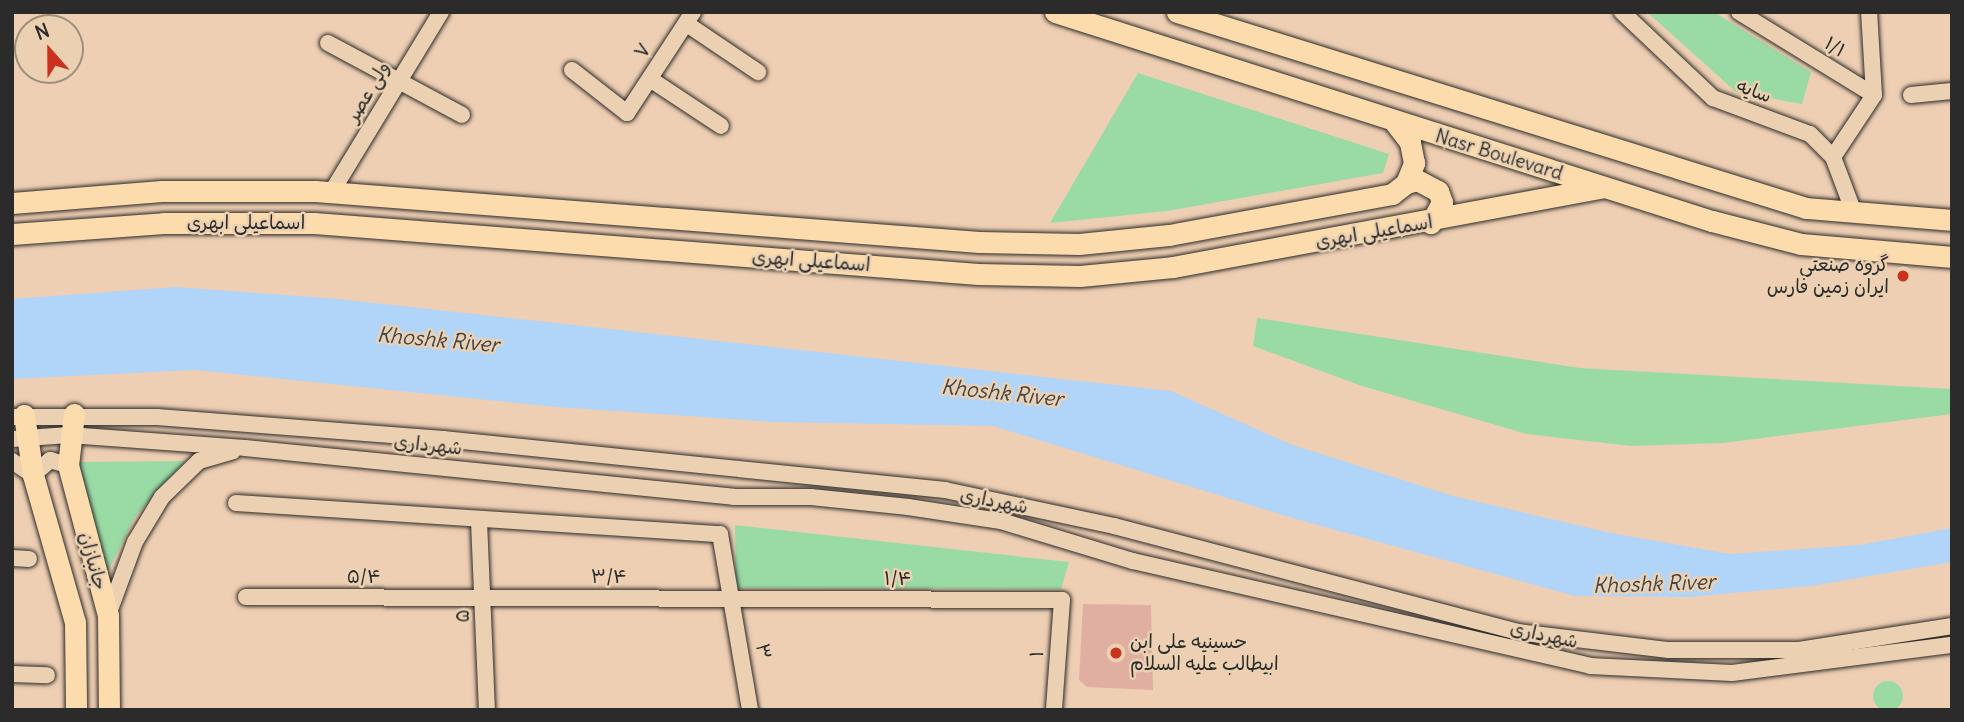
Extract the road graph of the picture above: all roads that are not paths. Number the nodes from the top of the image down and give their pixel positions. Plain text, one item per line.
1 (441, 12) edge
2 (1055, 12) edge
3 (1177, 12) edge
4 (1622, 12) edge
5 (1739, 12) edge
6 (1869, 12) edge
7 (690, 18) edge
8 (1224, 19) edge
9 (328, 43) dead end
10 (572, 70) dead end
11 (758, 72) dead end
12 (650, 79) junction
13 (399, 81) junction
14 (1952, 91) edge
15 (1874, 95) junction
16 (1910, 95) dead end
17 (462, 115) dead end
18 (1395, 123) junction
19 (721, 126) dead end
20 (1833, 158) junction
21 (1406, 183) junction
22 (1604, 187) junction
23 (331, 193) junction
24 (12, 203) edge
25 (1854, 213) junction
26 (1952, 220) edge
27 (1431, 223) junction
28 (12, 234) edge
29 (1952, 257) edge
30 (74, 414) junction
31 (18, 416) edge
32 (69, 435) junction
33 (20, 438) edge
34 (246, 448) junction
35 (12, 461) edge
36 (68, 465) junction
37 (33, 475) junction
38 (236, 503) dead end
39 (478, 522) junction
40 (12, 558) edge
41 (29, 559) dead end
42 (246, 597) dead end
43 (483, 598) junction
44 (734, 599) junction
45 (1062, 600) joint
46 (107, 615) junction
47 (1952, 626) edge
48 (1952, 645) edge
49 (12, 674) edge
50 (47, 675) dead end
51 (76, 710) edge
52 (109, 710) edge
53 (487, 710) edge
54 (750, 710) edge
55 (1054, 710) edge

1 - 13 street, ولی عصر
2 - 18 main road, Nasr Boulevard
3 - 8 main road, Nasr Boulevard
4 - 20 street, سایه
5 - 15 street, ۱/۱
6 - 15 street
7 - 11 street
7 - 12 street, ۷
8 - 25 main road, Nasr Boulevard
9 - 13 street
10 - 12 street, ۷
12 - 19 street
13 - 17 street
13 - 23 street, ولی عصر
14 - 16 street
15 - 20 street
18 - 21 main road
18 - 22 main road, Nasr Boulevard
20 - 25 street, سایه
21 - 23 main road, اسماعیلی ابهری
21 - 27 main road
22 - 27 main road, اسماعیلی ابهری
22 - 29 main road, Nasr Boulevard
23 - 24 main road, اسماعیلی ابهری
25 - 26 main road, Nasr Boulevard
27 - 28 main road, اسماعیلی ابهری
30 - 31 street, شهرداری
30 - 32 main road, جانبازان
30 - 47 street, شهرداری
31 - 33 main road, جانبازان
32 - 33 street, شهرداری
32 - 34 street, شهرداری
32 - 36 main road, جانبازان
33 - 37 main road, جانبازان
34 - 46 street
34 - 48 street, شهرداری
35 - 37 street
36 - 37 street
36 - 46 main road, جانبازان
37 - 51 main road, جانبازان
38 - 39 street
39 - 43 street, ۵
39 - 44 street, ۳
40 - 41 street
42 - 43 street, ۵/۴
43 - 44 street, ۳/۴
43 - 53 street, ۵
44 - 45 street, ۱/۴
44 - 54 street, ۳
45 - 55 street, ۱
46 - 52 main road, جانبازان
49 - 50 street

